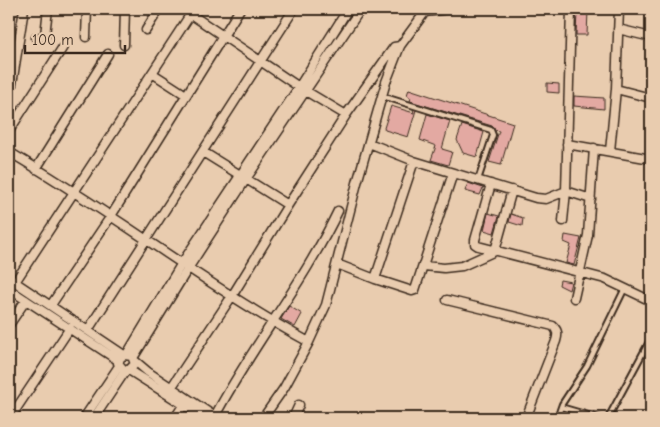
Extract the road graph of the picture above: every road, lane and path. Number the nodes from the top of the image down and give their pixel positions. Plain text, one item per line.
1 (24, 9) edge
2 (48, 9) edge
3 (87, 9) edge
4 (125, 9) edge
5 (159, 9) edge
6 (184, 9) edge
7 (240, 9) edge
8 (294, 9) edge
9 (348, 9) edge
10 (358, 9) edge
11 (449, 9) edge
12 (571, 9) edge
13 (619, 9) edge
14 (425, 10) edge
15 (192, 11) edge
16 (618, 29) junction
17 (146, 30) dead end
18 (222, 36) junction
19 (651, 36) edge
20 (86, 37) dead end
21 (36, 38) dead end
22 (124, 46) dead end
23 (400, 46) junction
24 (63, 47) dead end
25 (108, 54) dead end
26 (261, 61) junction
27 (152, 73) junction
28 (302, 89) junction
29 (616, 89) junction
30 (186, 95) junction
31 (382, 96) junction
32 (651, 98) edge
33 (9, 103) edge
34 (346, 115) junction
35 (9, 131) edge
36 (369, 143) junction
37 (567, 144) junction
38 (594, 148) junction
39 (610, 151) junction
40 (9, 152) edge
41 (203, 152) junction
42 (651, 159) edge
43 (414, 161) junction
44 (36, 169) junction
45 (453, 173) junction
46 (243, 177) junction
47 (478, 180) junction
48 (491, 184) junction
49 (512, 190) junction
50 (566, 191) junction
51 (74, 193) junction
52 (591, 199) junction
53 (288, 205) junction
54 (338, 211) dead end
55 (111, 216) junction
56 (562, 221) dead end
57 (146, 239) junction
58 (495, 251) junction
59 (337, 264) junction
60 (185, 265) junction
61 (424, 266) junction
62 (580, 273) junction
63 (375, 279) junction
64 (12, 280) edge
65 (9, 288) edge
66 (624, 288) junction
67 (232, 296) junction
68 (574, 298) dead end
69 (26, 300) junction
70 (447, 300) dead end
71 (651, 300) edge
72 (51, 305) junction
73 (272, 322) junction
74 (9, 325) edge
75 (70, 328) junction
76 (88, 330) junction
77 (651, 338) edge
78 (309, 342) junction
79 (126, 362) junction
80 (172, 388) junction
81 (186, 401) junction
82 (299, 405) dead end
83 (561, 407) junction
84 (10, 418) edge
85 (84, 418) edge
86 (94, 418) edge
87 (175, 418) edge
88 (205, 418) edge
89 (216, 418) edge
90 (263, 418) edge
91 (293, 418) edge
92 (526, 418) edge
93 (557, 418) edge
94 (599, 418) edge
95 (608, 418) edge

1 - 33 street
2 - 21 street
3 - 20 street
4 - 22 street
5 - 17 street
6 - 15 street
7 - 18 street
8 - 26 street
9 - 28 street
10 - 28 street
11 - 14 street
12 - 37 street
13 - 16 street
14 - 23 street
15 - 18 street
15 - 27 street
16 - 19 street
16 - 29 street
18 - 26 street
18 - 30 street
23 - 31 street
23 - 34 street
24 - 35 street
25 - 44 street
26 - 28 street
26 - 41 street
27 - 30 street
27 - 51 street
28 - 34 street
28 - 46 street
29 - 32 street
29 - 39 street
30 - 55 street
31 - 36 street
31 - 47 lane
34 - 53 street
36 - 43 street
36 - 59 street
37 - 38 street
37 - 50 street
38 - 39 street
38 - 52 street
39 - 42 street
40 - 44 street
41 - 46 street
41 - 57 street
43 - 45 street
43 - 63 street
44 - 51 street
45 - 47 street
45 - 61 street
46 - 53 street
46 - 60 street
47 - 48 street
48 - 49 street
48 - 58 street
49 - 50 street
49 - 58 street
50 - 52 street
50 - 56 street
51 - 55 street
51 - 64 street
52 - 62 street
53 - 67 street
54 - 73 street
55 - 57 street
55 - 72 street
57 - 60 street
57 - 76 street
58 - 61 street
58 - 62 street
59 - 63 street
59 - 78 street
60 - 67 street
60 - 79 street
61 - 63 street
62 - 66 street
62 - 68 street
64 - 72 street
65 - 69 street
66 - 71 street
66 - 83 lane
67 - 73 street
67 - 80 street
69 - 74 street
69 - 75 street
70 - 92 street
72 - 76 street
73 - 78 street
73 - 89 street
75 - 79 street
75 - 84 street
76 - 79 street
77 - 95 lane
78 - 90 street
79 - 80 street
79 - 81 street
79 - 85 street
79 - 86 street
80 - 81 street
81 - 87 street
81 - 88 street
81 - 89 street
82 - 91 street
83 - 93 lane
83 - 94 lane

